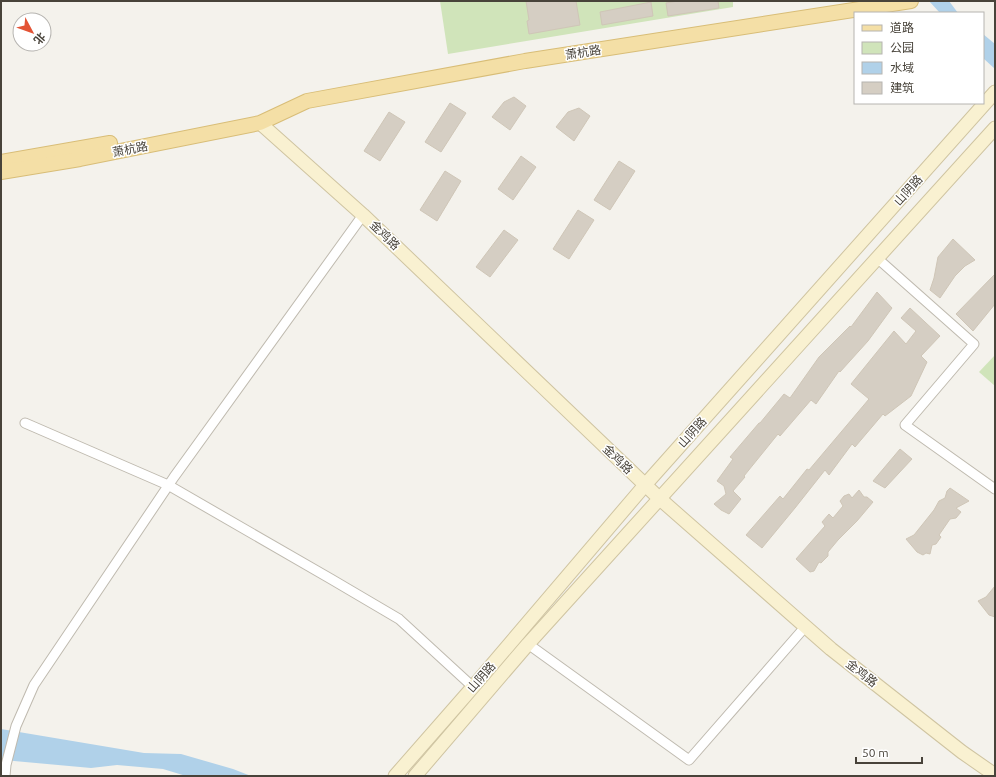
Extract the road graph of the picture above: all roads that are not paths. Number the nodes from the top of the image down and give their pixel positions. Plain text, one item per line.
1 (911, 1) edge
2 (995, 92) edge
3 (260, 123) junction
4 (995, 128) edge
5 (1, 162) edge
6 (1, 172) edge
7 (363, 215) junction
8 (877, 258) junction
9 (25, 423) dead end
10 (168, 485) junction
11 (645, 485) junction
12 (995, 489) edge
13 (660, 499) junction
14 (805, 627) junction
15 (528, 644) junction
16 (473, 687) junction
17 (995, 775) edge
18 (6, 776) edge
19 (395, 776) edge
20 (415, 776) edge

1 - 3 main road, 萧杭路
2 - 11 main road, 山阴路
3 - 5 main road, 萧杭路
3 - 6 main road, 萧杭路
3 - 7 main road, 金鸡路
4 - 8 main road, 山阴路
7 - 10 street
7 - 11 main road, 金鸡路
8 - 12 street
8 - 13 main road, 山阴路
9 - 10 street
10 - 16 street
10 - 18 street
11 - 13 main road, 金鸡路
11 - 16 main road, 山阴路
13 - 14 main road, 金鸡路
13 - 15 main road, 山阴路
14 - 15 street
14 - 17 main road, 金鸡路
15 - 20 main road, 山阴路
16 - 19 main road, 山阴路

